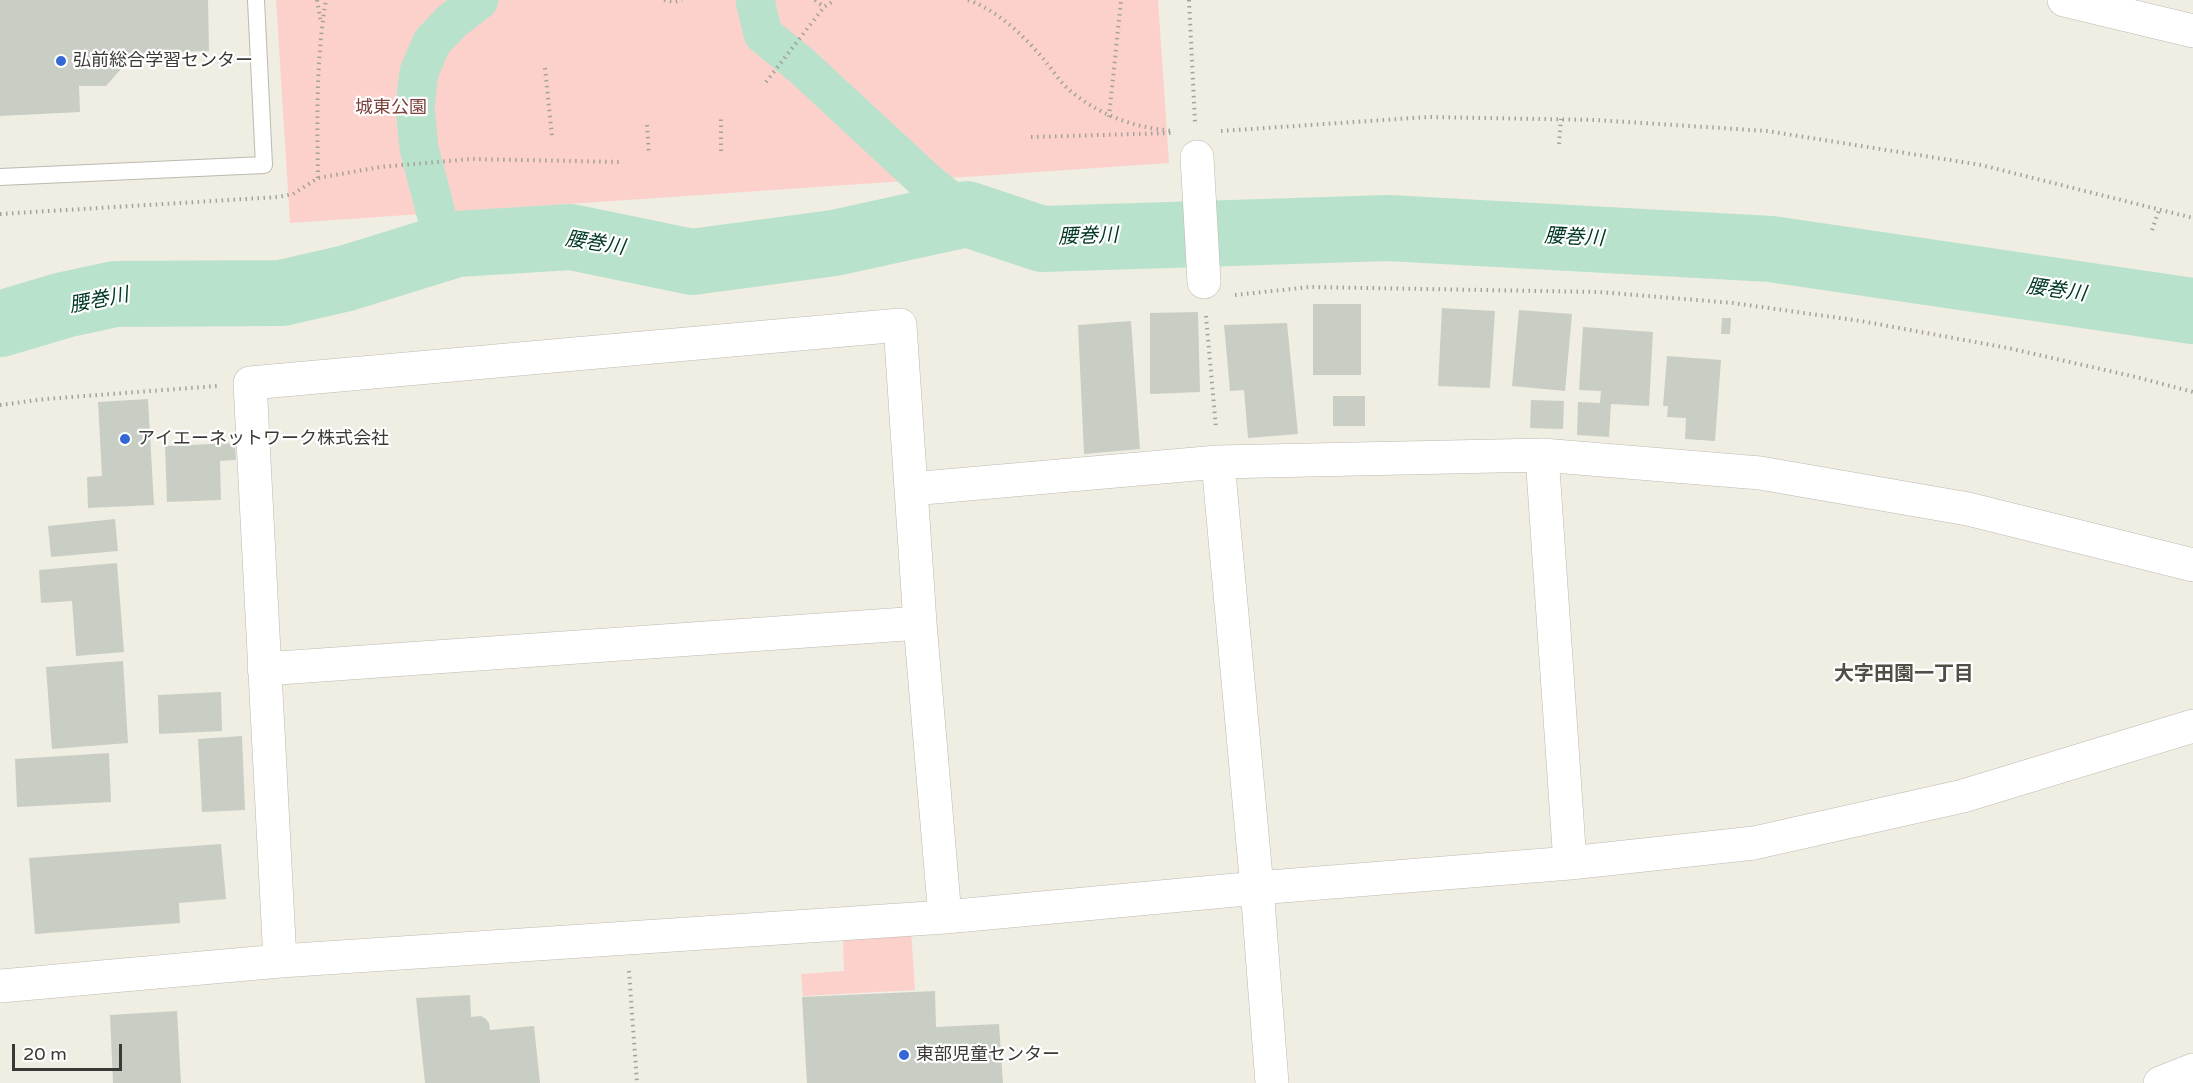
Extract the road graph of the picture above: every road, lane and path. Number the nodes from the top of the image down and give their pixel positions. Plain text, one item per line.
1 (256, 0) edge
2 (317, 0) edge
3 (326, 0) edge
4 (664, 0) edge
5 (682, 0) edge
6 (815, 0) edge
7 (835, 0) edge
8 (968, 0) edge
9 (1121, 0) edge
10 (1189, 0) edge
11 (2064, 0) edge
12 (824, 7) junction
13 (2135, 8) edge
14 (321, 25) junction
15 (2193, 31) edge
16 (545, 68) dead end
17 (766, 82) dead end
18 (722, 116) dead end
19 (1109, 117) junction
20 (1561, 119) junction
21 (647, 125) dead end
22 (1219, 131) dead end
23 (552, 136) dead end
24 (1031, 137) dead end
25 (1190, 138) junction
26 (1559, 144) dead end
27 (721, 151) dead end
28 (649, 155) dead end
29 (622, 162) dead end
30 (0, 177) edge
31 (318, 178) junction
32 (2159, 210) junction
33 (0, 214) edge
34 (2193, 218) edge
35 (2152, 230) dead end
36 (1204, 290) junction
37 (250, 383) junction
38 (2193, 393) edge
39 (0, 405) edge
40 (1542, 455) junction
41 (1218, 462) junction
42 (911, 489) junction
43 (2193, 565) edge
44 (920, 623) junction
45 (264, 669) junction
46 (2193, 726) edge
47 (1570, 863) junction
48 (1257, 888) junction
49 (945, 917) junction
50 (626, 938) junction
51 (280, 961) junction
52 (0, 986) edge
53 (2193, 1070) edge
54 (637, 1083) edge
55 (1272, 1083) edge
56 (2160, 1083) edge

1 - 30 lane
2 - 14 path
3 - 14 path
4 - 5 path
6 - 12 path
7 - 12 path
8 - 19 path
9 - 19 path
10 - 25 path
11 - 13 street
12 - 17 path
13 - 15 street
14 - 31 path
16 - 23 path
18 - 27 path
19 - 25 path
20 - 22 path
20 - 26 path
20 - 32 path
21 - 28 path
24 - 25 path
25 - 36 street
29 - 31 path
31 - 33 path
32 - 34 path
32 - 35 path
36 - 38 path
36 - 41 path
37 - 39 path
37 - 42 street
37 - 45 street
40 - 41 street
40 - 43 street
40 - 47 street
41 - 42 street
41 - 48 street
42 - 44 street
44 - 45 street
44 - 49 street
45 - 51 street
46 - 47 street
47 - 48 street
48 - 49 street
48 - 55 street
49 - 50 street
50 - 51 street
50 - 54 path
51 - 52 street
53 - 56 street

